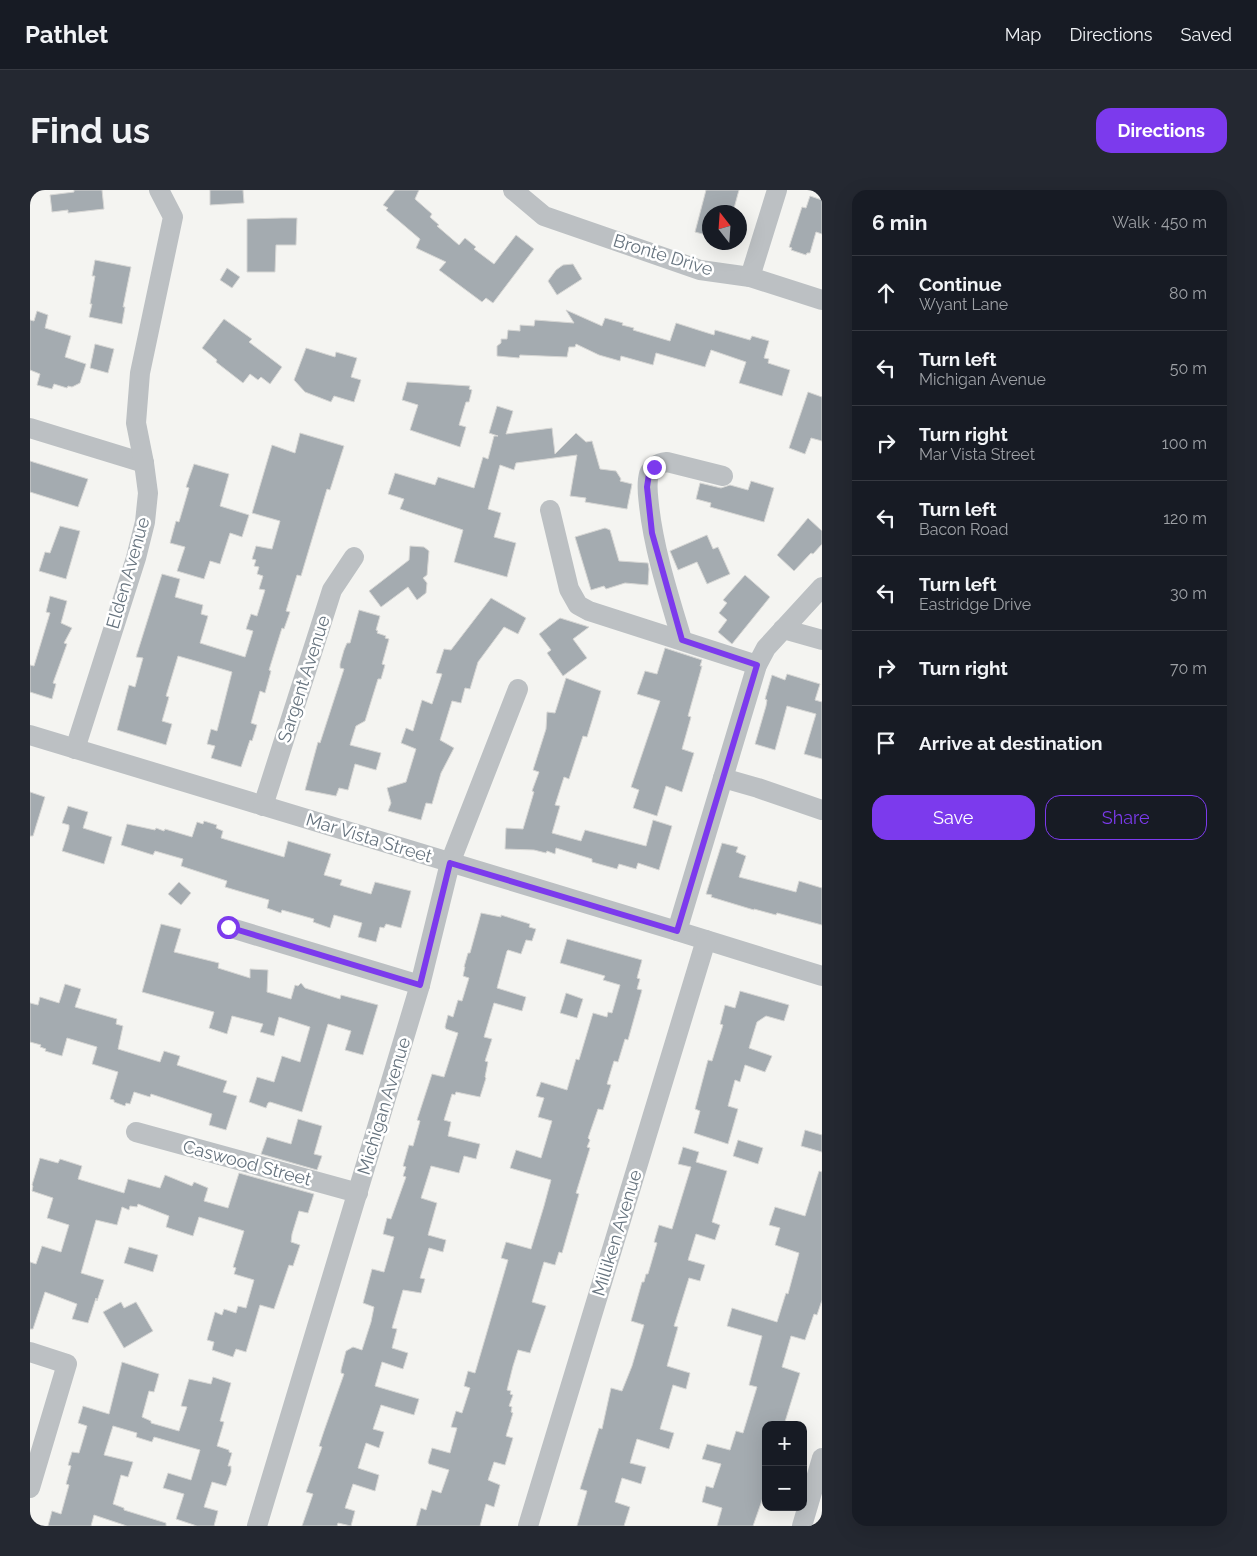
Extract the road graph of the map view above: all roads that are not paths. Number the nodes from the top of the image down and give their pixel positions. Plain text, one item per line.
1 (159, 190) edge
2 (513, 190) edge
3 (777, 190) edge
4 (750, 277) junction
5 (822, 300) edge
6 (30, 428) edge
7 (144, 463) junction
8 (723, 476) dead end
9 (550, 510) dead end
10 (354, 557) dead end
11 (822, 587) edge
12 (783, 629) junction
13 (682, 640) junction
14 (822, 640) edge
15 (757, 665) junction
16 (518, 689) dead end
17 (30, 736) edge
18 (75, 749) junction
19 (723, 778) junction
20 (263, 806) junction
21 (822, 810) edge
22 (450, 863) junction
23 (228, 927) dead end
24 (677, 931) junction
25 (706, 940) junction
26 (822, 976) edge
27 (420, 985) junction
28 (136, 1132) dead end
29 (358, 1193) junction
30 (30, 1352) edge
31 (822, 1458) edge
32 (30, 1488) edge
33 (257, 1526) edge
34 (528, 1526) edge
35 (802, 1526) edge

1 - 7 street, Elden Avenue
2 - 4 street, Bronte Drive
3 - 4 street
4 - 5 street, Bronte Drive
6 - 7 street
7 - 18 street, Elden Avenue
8 - 13 street
9 - 13 street
10 - 20 street, Sargent Avenue
11 - 12 street
12 - 14 street
12 - 15 street
13 - 15 street
15 - 19 street
16 - 22 street, Michigan Avenue
17 - 18 street, Mar Vista Street
18 - 20 street, Mar Vista Street
19 - 21 street
19 - 24 street
20 - 22 street, Mar Vista Street
22 - 24 street, Mar Vista Street
22 - 27 street, Michigan Avenue
23 - 27 street
24 - 25 street, Mar Vista Street
25 - 26 street, Mar Vista Street
25 - 34 street, Milliken Avenue
27 - 29 street, Michigan Avenue
28 - 29 street, Caswood Street
29 - 33 street, Michigan Avenue
30 - 32 street
31 - 35 street

